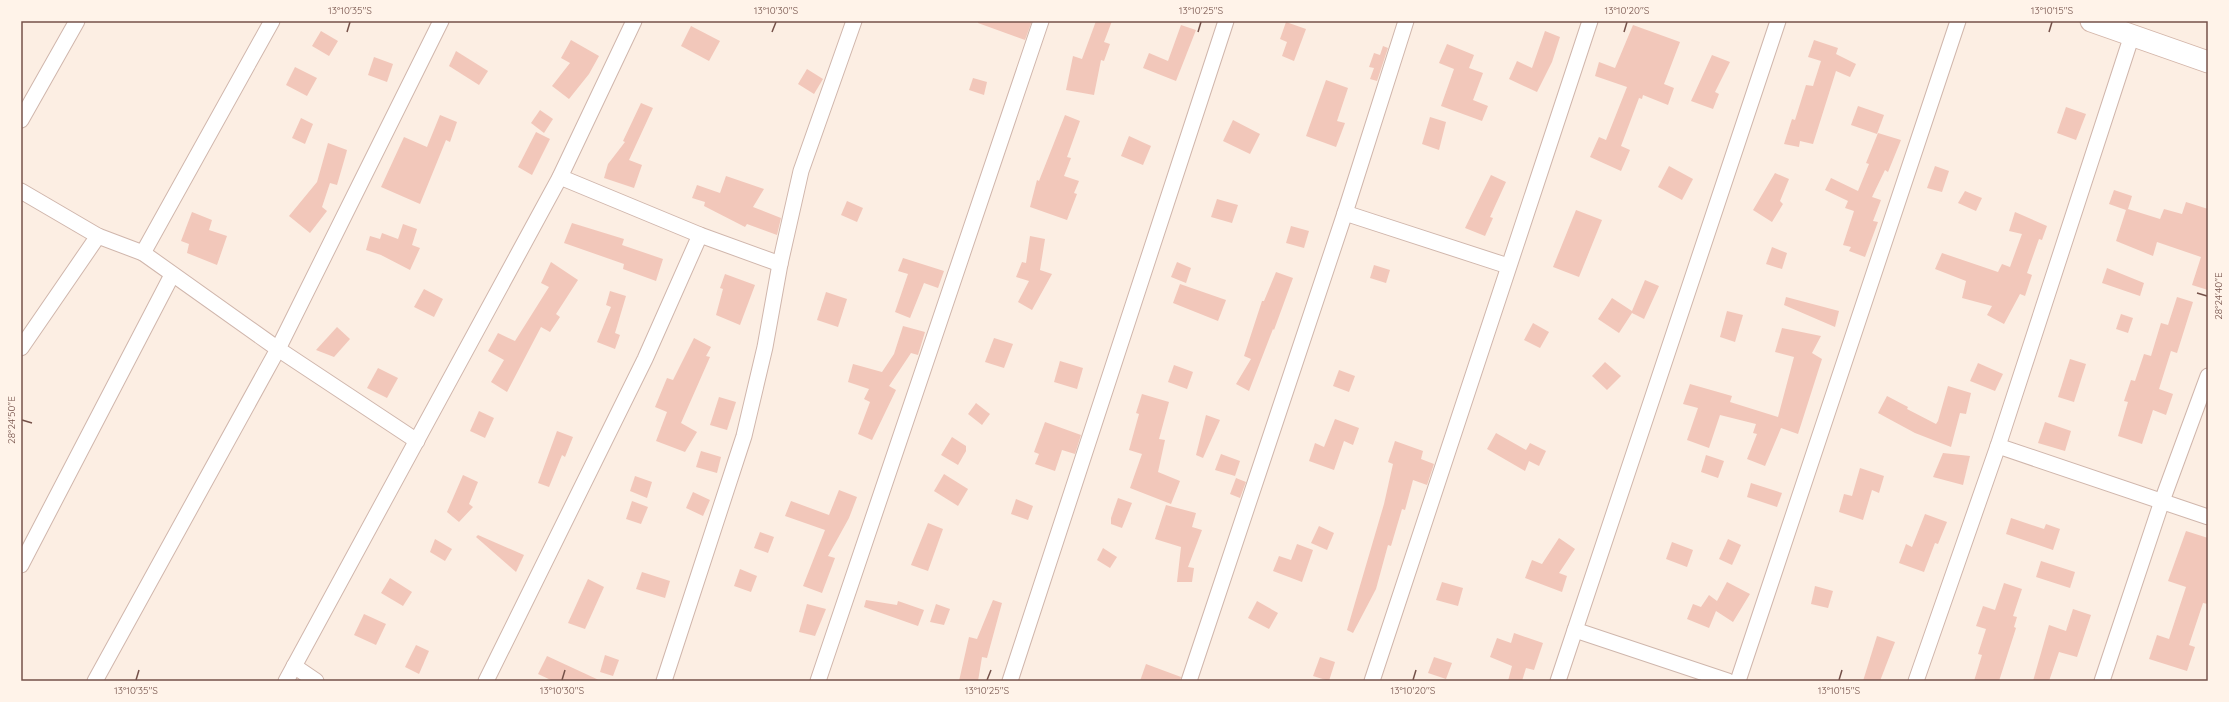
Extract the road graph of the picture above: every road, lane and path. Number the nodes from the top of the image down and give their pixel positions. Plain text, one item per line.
1 (77, 21) edge
2 (272, 21) edge
3 (441, 21) edge
4 (634, 21) edge
5 (854, 21) edge
6 (1041, 21) edge
7 (1226, 21) edge
8 (1406, 21) edge
9 (1590, 21) edge
10 (1778, 21) edge
11 (1958, 21) edge
12 (2091, 21) edge
13 (2132, 35) junction
14 (2208, 62) edge
15 (21, 120) edge
16 (560, 177) junction
17 (21, 191) edge
18 (1345, 213) junction
19 (700, 235) junction
20 (98, 236) junction
21 (143, 253) junction
22 (780, 264) junction
23 (1508, 266) junction
24 (172, 275) junction
25 (26, 331) edge
26 (21, 348) edge
27 (278, 349) junction
28 (2208, 376) edge
29 (417, 441) junction
30 (1998, 446) junction
31 (2162, 501) junction
32 (2208, 517) edge
33 (21, 565) edge
34 (1575, 630) junction
35 (294, 666) junction
36 (94, 681) edge
37 (286, 681) edge
38 (316, 681) edge
39 (486, 681) edge
40 (664, 681) edge
41 (818, 681) edge
42 (1010, 681) edge
43 (1189, 681) edge
44 (1372, 681) edge
45 (1558, 681) edge
46 (1728, 681) edge
47 (1738, 681) edge
48 (1916, 681) edge
49 (2102, 681) edge

1 - 15 street
2 - 21 street
3 - 27 street
4 - 16 street
5 - 22 street
6 - 41 street
7 - 42 street
8 - 18 street
9 - 23 street
10 - 34 street
11 - 47 street
12 - 13 main road
13 - 14 main road
13 - 30 street
16 - 19 street
16 - 29 street
17 - 20 street
18 - 23 street
18 - 43 street
19 - 22 street
19 - 39 street
20 - 21 street
20 - 25 street
21 - 24 street
22 - 40 street
23 - 44 street
24 - 27 street
24 - 33 street
25 - 26 street
27 - 29 street
27 - 36 street
28 - 31 street
29 - 35 street
30 - 31 street
30 - 48 street
31 - 32 street
31 - 49 street
34 - 45 street
34 - 46 street
35 - 37 street
35 - 38 street

